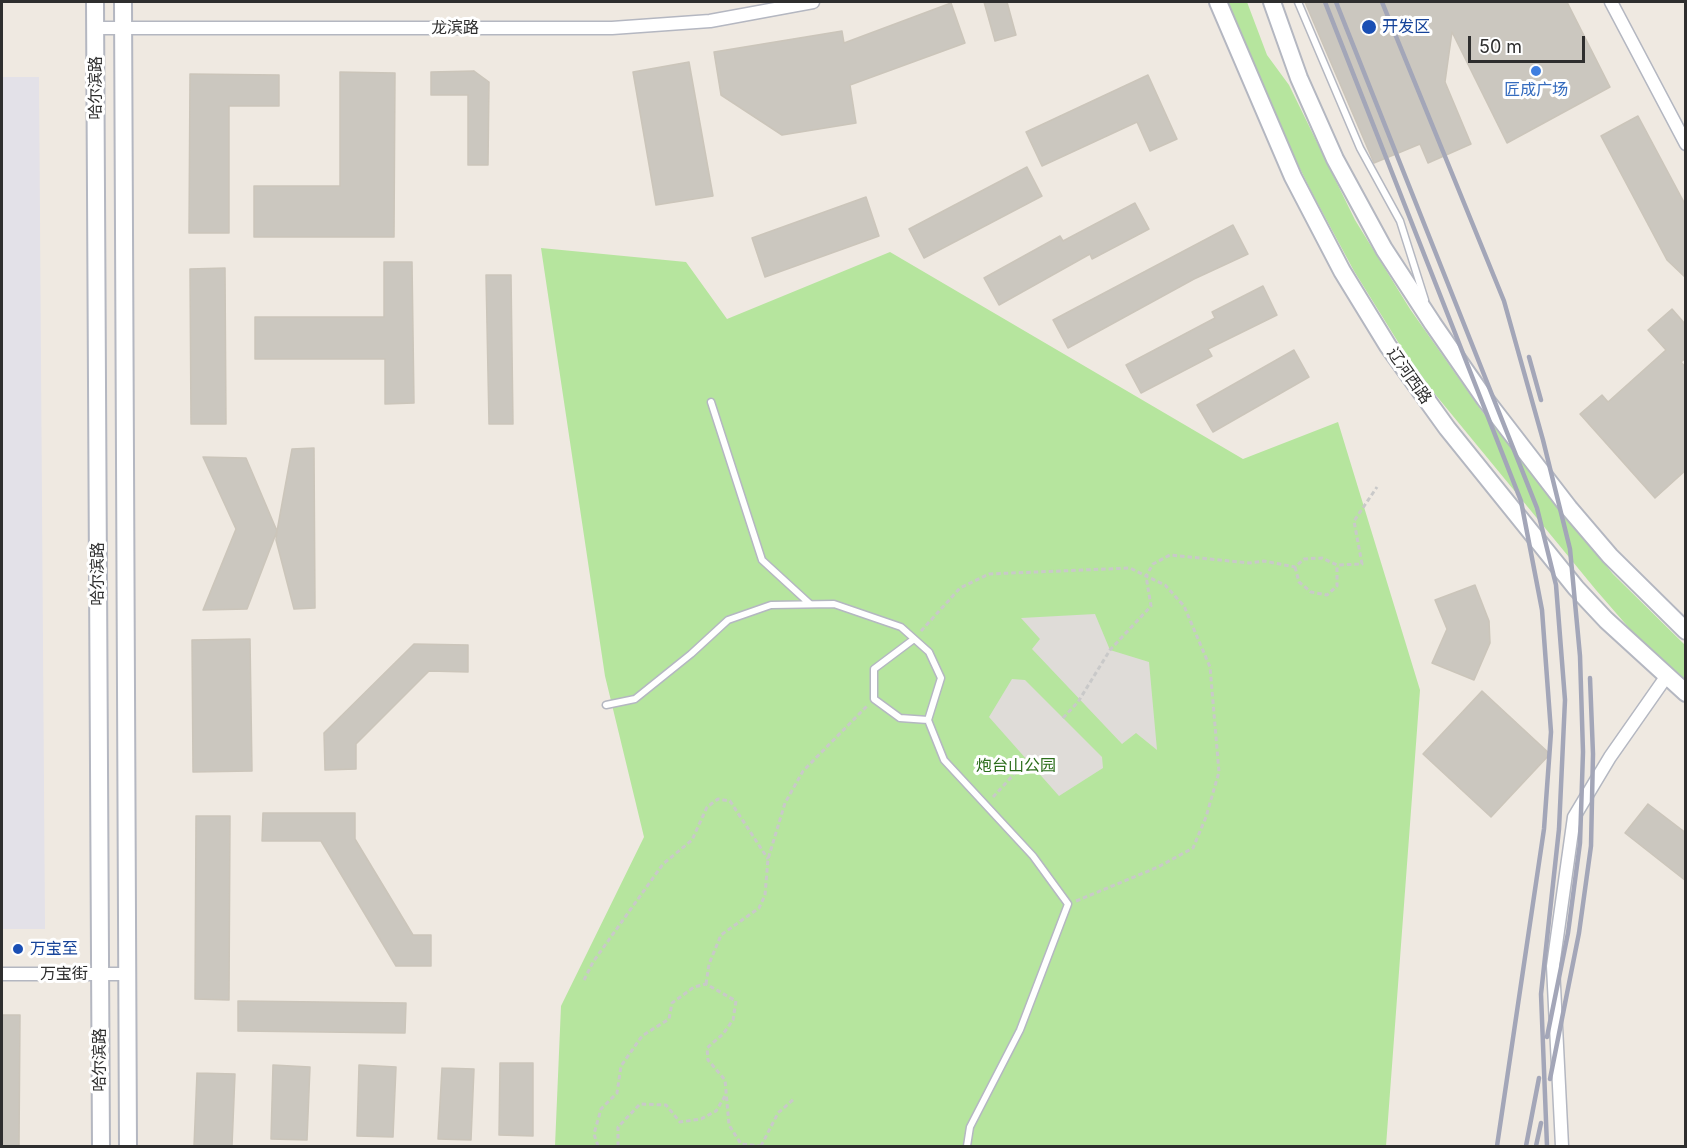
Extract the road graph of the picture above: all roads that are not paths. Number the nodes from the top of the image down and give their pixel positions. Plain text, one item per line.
1 (95, 2) edge
2 (123, 2) edge
3 (813, 2) edge
4 (1218, 2) edge
5 (1272, 2) edge
6 (1298, 2) edge
7 (1611, 2) edge
8 (95, 28) junction
9 (123, 28) junction
10 (1686, 144) edge
11 (1433, 324) junction
12 (711, 402) dead end
13 (811, 604) junction
14 (1686, 631) edge
15 (914, 639) junction
16 (1666, 677) junction
17 (1686, 693) edge
18 (606, 705) dead end
19 (928, 720) junction
20 (2, 974) edge
21 (100, 974) junction
22 (127, 974) junction
23 (101, 1146) edge
24 (128, 1146) edge
25 (967, 1146) edge
26 (1562, 1146) edge

1 - 8 street, 哈尔滨路
2 - 9 street, 哈尔滨路
3 - 9 street, 龙滨路
4 - 16 street, 辽河西路
5 - 11 street
6 - 11 lane
7 - 10 street
8 - 9 street, 龙滨路
8 - 21 street, 哈尔滨路
9 - 22 street, 哈尔滨路
11 - 14 street
12 - 13 lane
13 - 15 lane
13 - 18 lane
15 - 19 lane
15 - 19 lane
16 - 17 street, 辽河西路
16 - 26 street
19 - 25 lane
20 - 21 street, 万宝街
21 - 22 street, 万宝街
21 - 23 street, 哈尔滨路
22 - 24 street, 哈尔滨路

